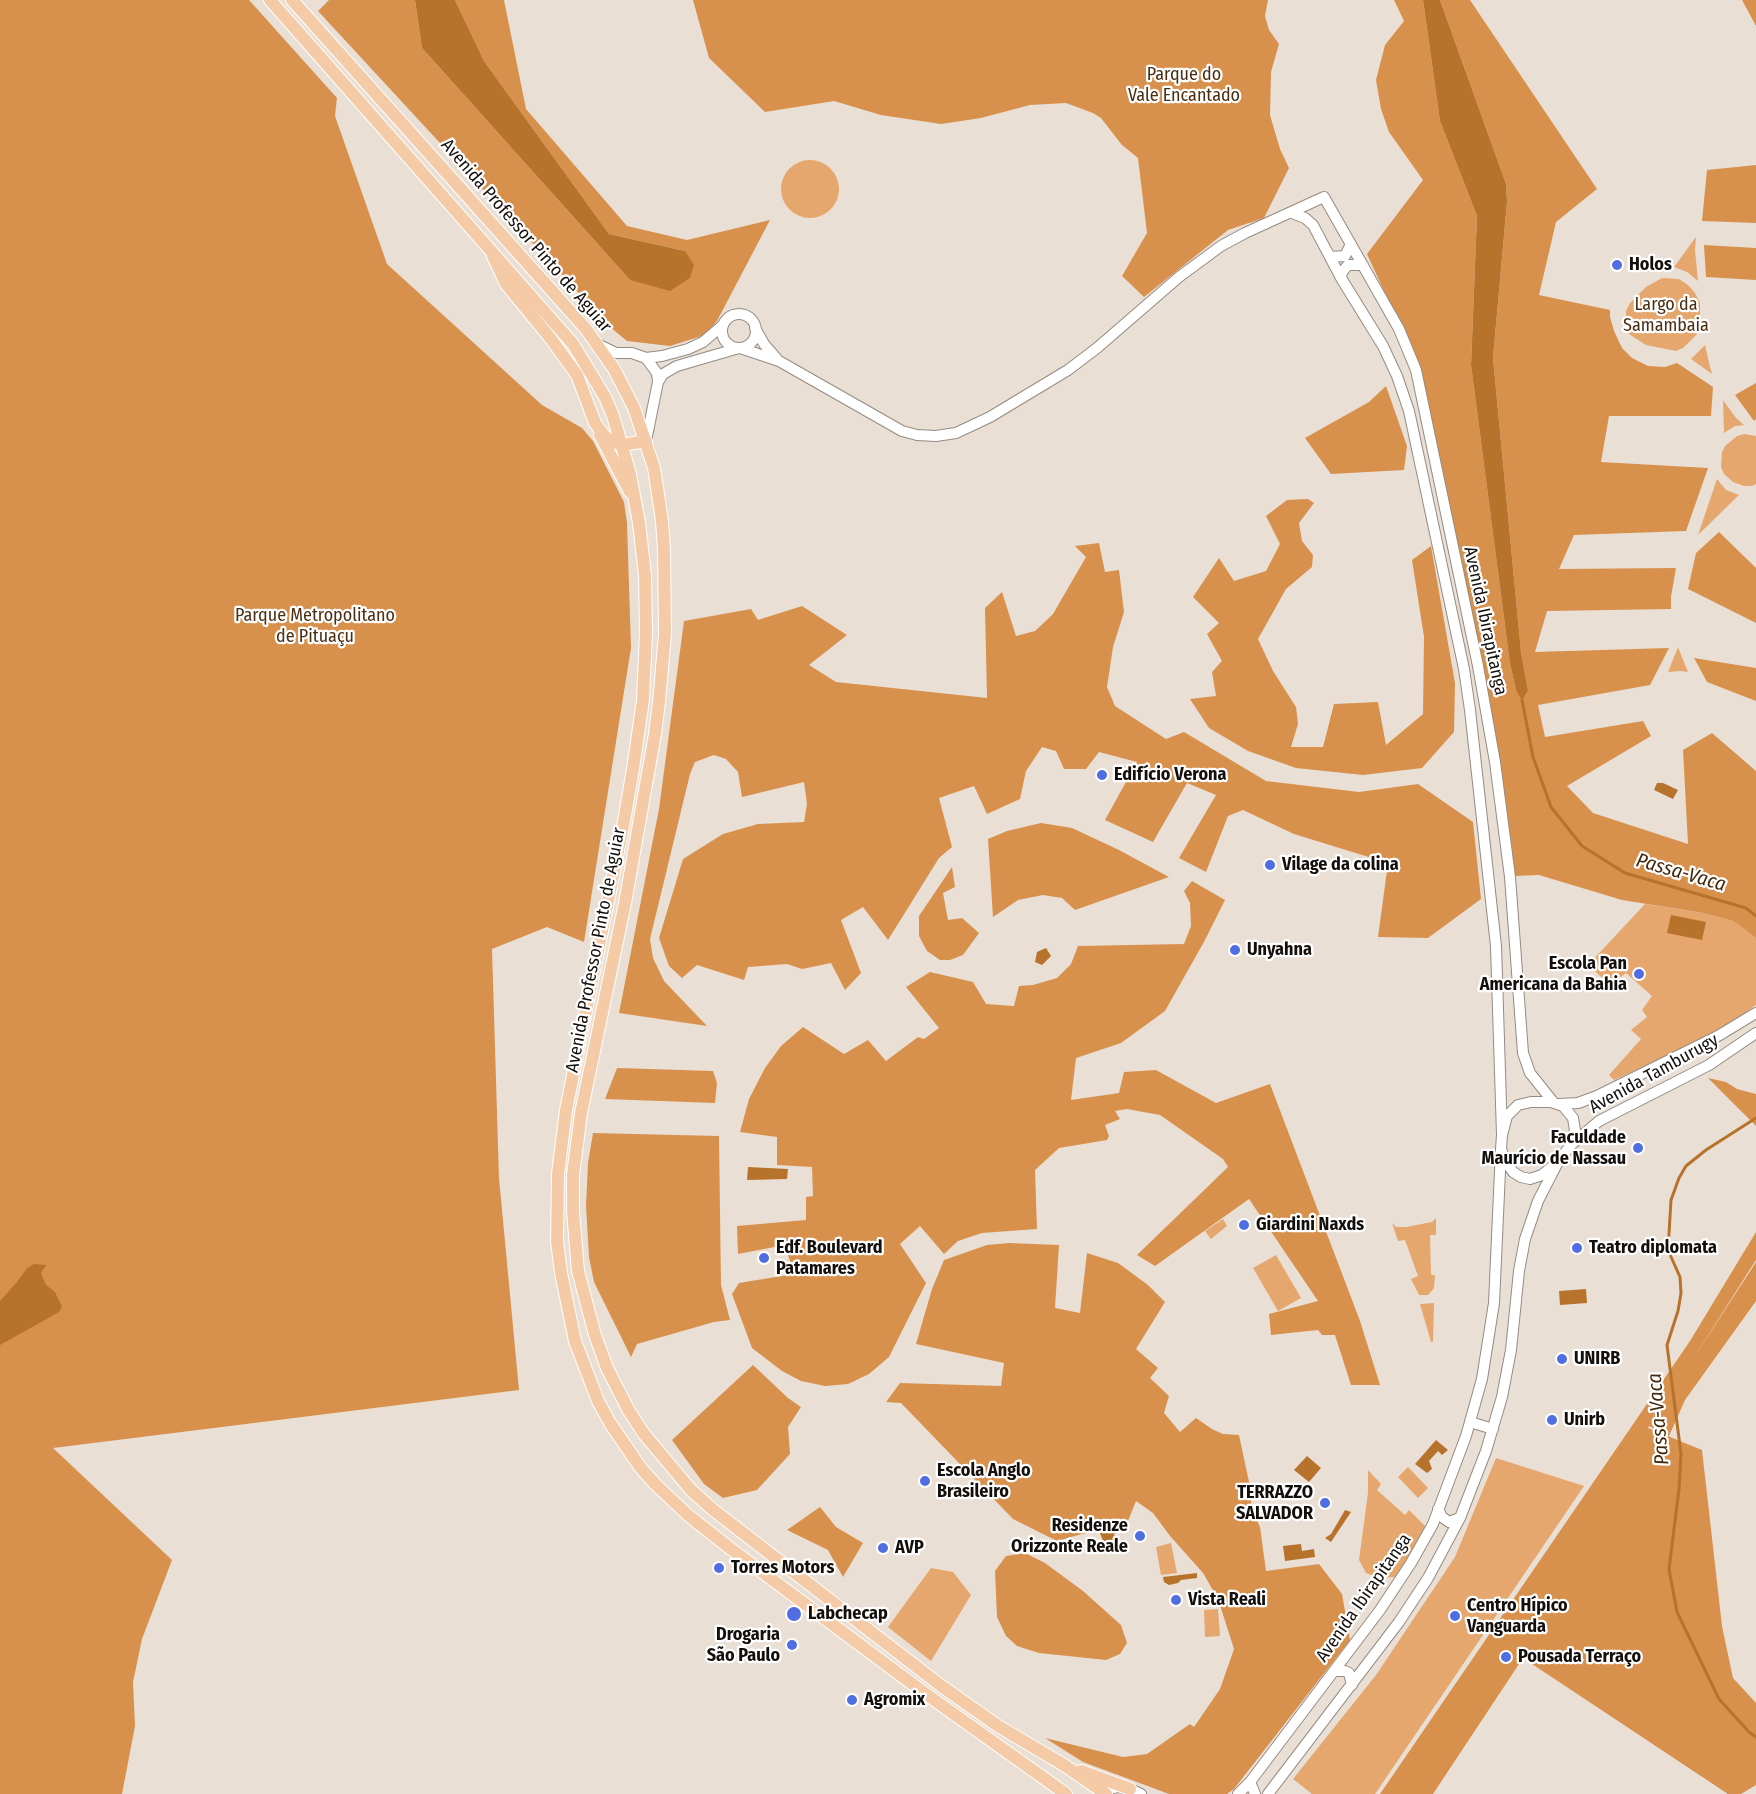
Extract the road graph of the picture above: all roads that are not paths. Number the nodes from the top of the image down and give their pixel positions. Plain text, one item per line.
1 (270, 0) edge
2 (295, 3) edge
3 (1292, 213) junction
4 (1351, 244) junction
5 (491, 249) junction
6 (1330, 257) junction
7 (1363, 265) junction
8 (1341, 278) junction
9 (723, 325) junction
10 (755, 328) junction
11 (597, 344) junction
12 (739, 348) junction
13 (646, 358) junction
14 (779, 361) junction
15 (658, 382) junction
16 (595, 423) junction
17 (646, 441) junction
18 (622, 445) junction
19 (636, 502) junction
20 (1756, 1013) edge
21 (1756, 1033) edge
22 (1557, 1104) junction
23 (1502, 1135) junction
24 (1570, 1146) junction
25 (1501, 1149) junction
26 (1558, 1162) junction
27 (1470, 1422) junction
28 (1493, 1429) junction
29 (1438, 1509) junction
30 (1460, 1518) junction
31 (1334, 1671) junction
32 (1352, 1685) junction
33 (1064, 1765) junction
34 (1250, 1782) junction
35 (1136, 1791) edge
36 (1066, 1794) edge
37 (1105, 1794) edge
38 (1238, 1794) edge
39 (1255, 1794) edge
40 (1268, 1794) edge

1 - 5 main road, Avenida Professor Pinto de Aguiar
2 - 11 main road, Avenida Professor Pinto de Aguiar
3 - 4 main road, Avenida Ibirapitanga
3 - 6 main road, Avenida Ibirapitanga
3 - 14 main road, Avenida Ibirapitanga
4 - 6 main road
4 - 7 main road, Avenida Ibirapitanga
5 - 16 main road
5 - 18 main road, Avenida Professor Pinto de Aguiar
6 - 8 main road, Avenida Ibirapitanga
7 - 8 main road
7 - 22 main road, Avenida Ibirapitanga
8 - 23 main road, Avenida Ibirapitanga
9 - 10 main road
9 - 12 main road
9 - 13 main road
10 - 12 main road
10 - 14 main road, Avenida Ibirapitanga
11 - 13 main road
11 - 17 main road, Avenida Professor Pinto de Aguiar
12 - 14 main road, Avenida Ibirapitanga
12 - 15 main road
13 - 15 main road
15 - 17 main road
16 - 18 main road
16 - 19 main road
17 - 18 main road
17 - 33 main road, Avenida Professor Pinto de Aguiar
18 - 19 main road, Avenida Professor Pinto de Aguiar
19 - 36 main road, Avenida Professor Pinto de Aguiar
20 - 22 main road, Avenida Tamburugy
21 - 24 main road, Avenida Tamburugy
22 - 23 main road
22 - 24 main road
23 - 25 main road
24 - 26 main road
25 - 26 main road
25 - 27 main road, Avenida Ibirapitanga
26 - 28 main road
27 - 28 main road
27 - 29 main road, Avenida Ibirapitanga
28 - 30 main road
29 - 30 main road
29 - 31 main road, Avenida Ibirapitanga
30 - 32 main road
31 - 32 main road
31 - 34 main road, Avenida Ibirapitanga
32 - 40 main road
33 - 35 main road
33 - 37 main road, Avenida Professor Pinto de Aguiar
34 - 38 main road, Avenida Ibirapitanga
34 - 39 main road
35 - 37 main road

